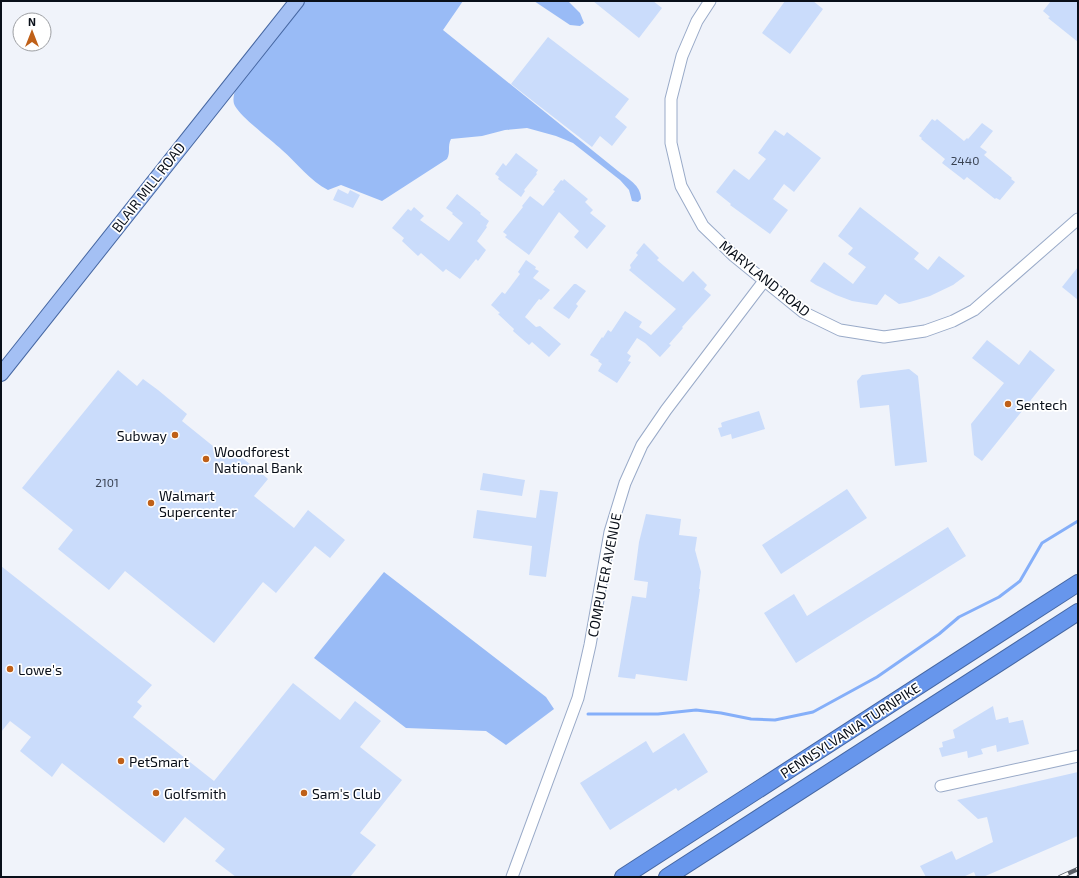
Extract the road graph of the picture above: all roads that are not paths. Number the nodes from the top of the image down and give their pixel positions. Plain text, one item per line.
1 (297, 1) edge
2 (710, 1) edge
3 (1078, 219) edge
4 (764, 281) junction
5 (1, 374) edge
6 (1078, 583) edge
7 (1078, 612) edge
8 (1078, 756) edge
9 (941, 786) dead end
10 (512, 877) edge
11 (623, 877) edge
12 (667, 877) edge

1 - 5 main road, BLAIR MILL ROAD
2 - 4 street, MARYLAND ROAD
3 - 4 street, MARYLAND ROAD
4 - 10 street, COMPUTER AVENUE
6 - 11 highway, PENNSYLVANIA TURNPIKE
7 - 12 highway, PENNSYLVANIA TURNPIKE
8 - 9 street

